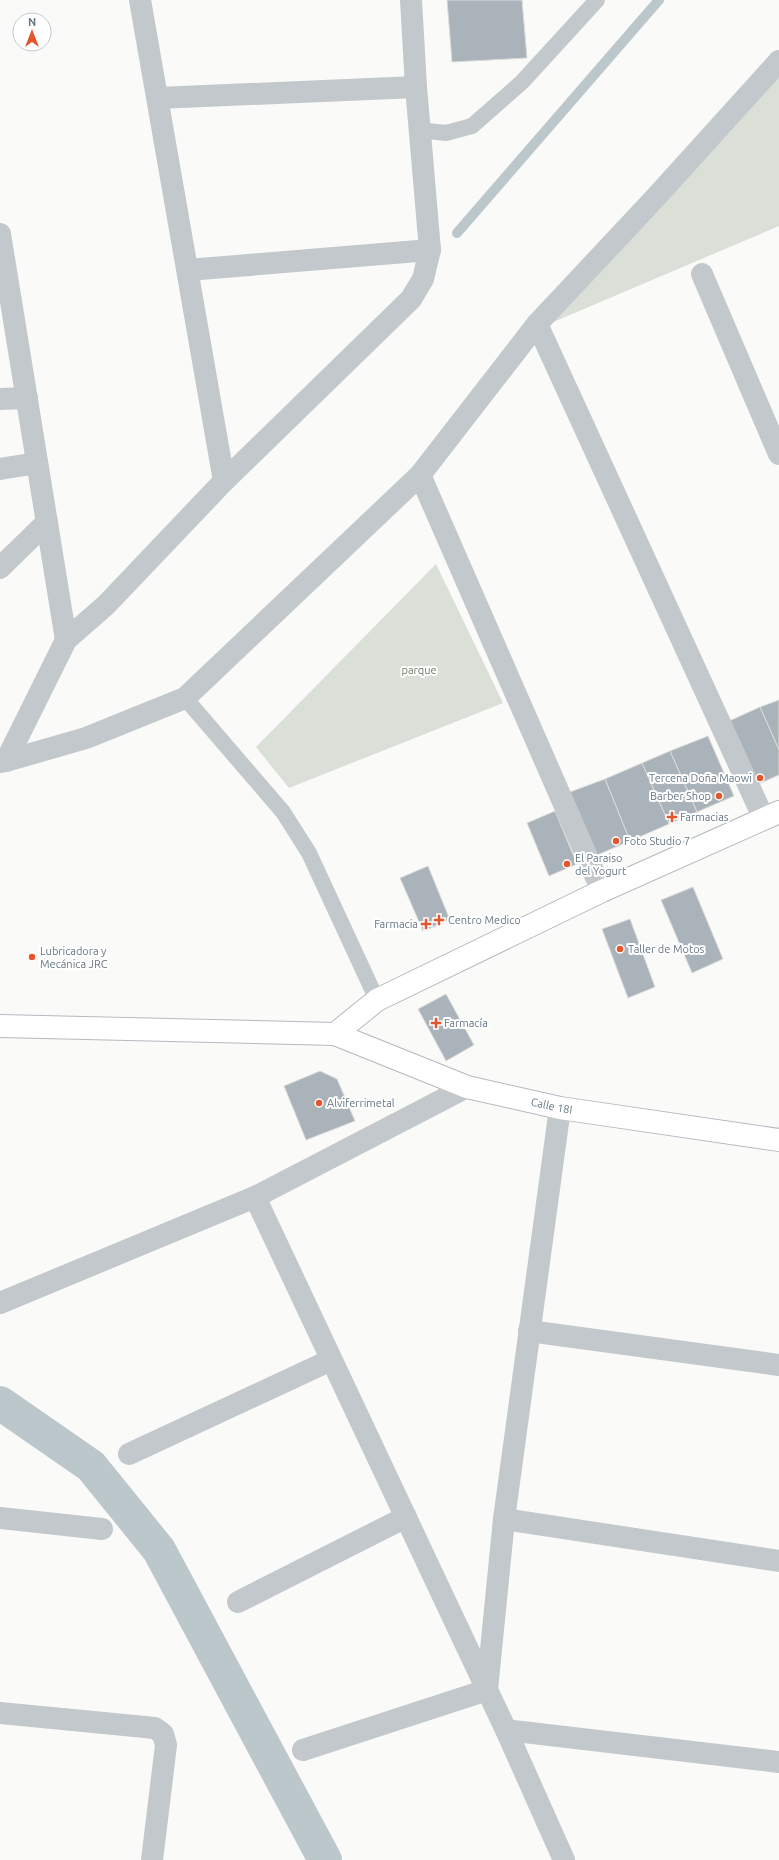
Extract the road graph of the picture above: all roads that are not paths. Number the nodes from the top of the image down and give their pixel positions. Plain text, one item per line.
1 (140, 0) edge
2 (411, 0) edge
3 (597, 0) edge
4 (779, 61) edge
5 (416, 87) junction
6 (158, 98) junction
7 (420, 130) junction
8 (0, 239) edge
9 (430, 250) junction
10 (188, 270) junction
11 (702, 274) dead end
12 (537, 324) junction
13 (27, 398) junction
14 (0, 399) edge
15 (779, 454) edge
16 (37, 462) junction
17 (0, 469) edge
18 (420, 475) junction
19 (224, 481) junction
20 (47, 522) junction
21 (0, 568) edge
22 (66, 640) junction
23 (185, 698) junction
24 (3, 762) edge
25 (772, 816) edge
26 (602, 891) junction
27 (377, 1000) junction
28 (0, 1026) edge
29 (335, 1034) junction
30 (467, 1087) junction
31 (560, 1108) junction
32 (779, 1140) edge
33 (255, 1197) junction
34 (0, 1303) edge
35 (529, 1331) junction
36 (331, 1360) junction
37 (779, 1365) edge
38 (129, 1454) dead end
39 (406, 1517) junction
40 (0, 1518) edge
41 (504, 1519) junction
42 (102, 1529) dead end
43 (779, 1561) edge
44 (238, 1602) dead end
45 (487, 1690) junction
46 (0, 1713) edge
47 (506, 1730) junction
48 (303, 1750) dead end
49 (779, 1762) edge
50 (152, 1860) edge
51 (564, 1860) edge

1 - 6 street
2 - 5 street
3 - 7 lane
4 - 12 street
5 - 6 street
5 - 7 street
6 - 10 street
7 - 9 street
8 - 13 street
9 - 10 street
9 - 19 street
10 - 19 street
11 - 15 street
12 - 18 street
12 - 25 street
13 - 14 street
13 - 16 street
16 - 17 street
16 - 20 street
18 - 23 street
18 - 26 street
19 - 22 street
20 - 21 street
20 - 22 street
22 - 24 street
23 - 24 street
23 - 27 lane
25 - 26 street
26 - 27 street
27 - 29 street
28 - 29 street
29 - 30 street, Calle 18I
30 - 31 street, Calle 18I
30 - 33 street
31 - 32 street, Calle 18I
31 - 35 street
33 - 34 street
33 - 36 street
35 - 37 street
35 - 41 street
36 - 38 street
36 - 39 street
39 - 44 street
39 - 45 street
40 - 42 street
41 - 43 street
41 - 45 street
45 - 47 street
45 - 48 street
46 - 50 street
47 - 49 street
47 - 51 street

